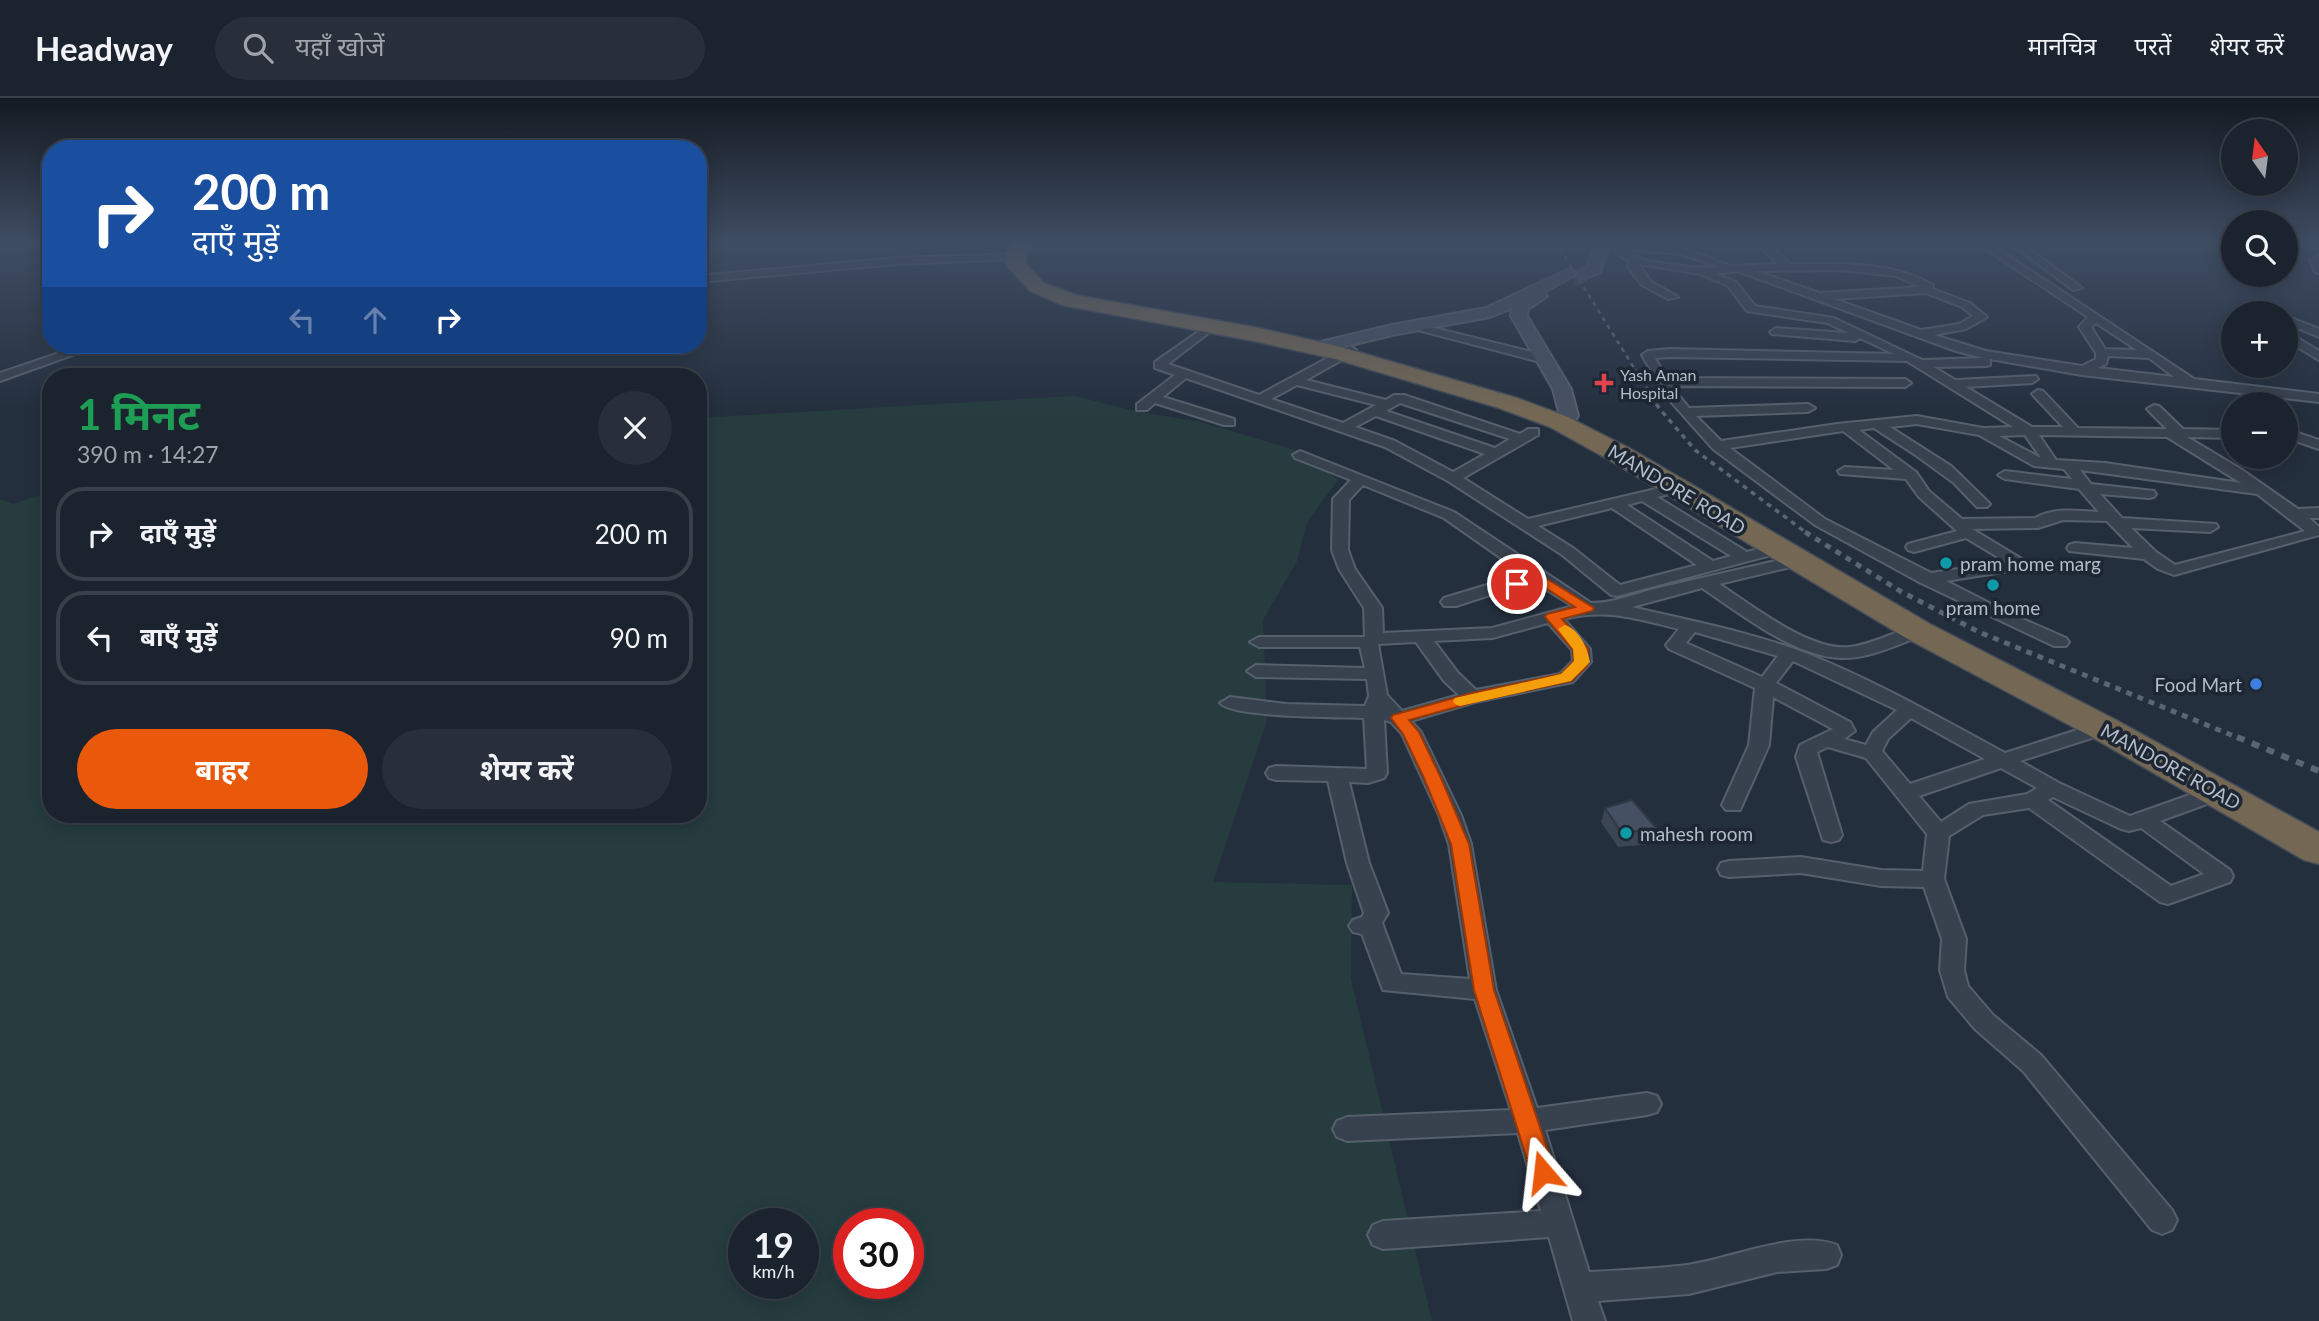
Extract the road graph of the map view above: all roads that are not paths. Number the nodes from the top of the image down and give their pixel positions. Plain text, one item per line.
1 (1067, 298) edge
2 (1087, 298) edge
3 (1524, 298) edge
4 (1536, 298) edge
5 (1743, 298) edge
6 (1820, 298) edge
7 (1948, 298) edge
8 (2062, 298) edge
9 (2095, 317) junction
10 (2298, 324) edge
11 (1211, 326) junction
12 (1414, 326) junction
13 (1776, 332) dead end
14 (2319, 333) edge
15 (1920, 334) junction
16 (1868, 338) junction
17 (2298, 343) edge
18 (1960, 348) junction
19 (1334, 349) junction
20 (2003, 350) dead end
21 (2102, 352) junction
22 (68, 354) edge
23 (1768, 355) junction
24 (1985, 355) junction
25 (2154, 355) junction
26 (2319, 356) edge
27 (1911, 358) junction
28 (1544, 359) junction
29 (2084, 370) junction
30 (1184, 374) junction
31 (0, 377) edge
32 (2032, 379) dead end
33 (1295, 381) junction
34 (1663, 382) junction
35 (1786, 382) junction
36 (1905, 383) dead end
37 (1953, 384) junction
38 (2192, 384) junction
39 (2218, 387) junction
40 (2226, 392) edge
41 (2038, 394) dead end
42 (2319, 398) edge
43 (1261, 400) junction
44 (1381, 408) junction
45 (1808, 408) junction
46 (2154, 409) dead end
47 (1686, 412) junction
48 (1568, 416) junction
49 (1229, 422) dead end
50 (1877, 424) junction
51 (1841, 427) junction
52 (1344, 428) junction
53 (2029, 431) junction
54 (1533, 432) dead end
55 (1983, 432) junction
56 (2075, 432) junction
57 (2174, 433) junction
58 (2221, 435) edge
59 (2298, 437) edge
60 (1520, 438) junction
61 (2319, 445) edge
62 (1718, 446) junction
63 (1497, 453) junction
64 (1300, 455) dead end
65 (2051, 465) junction
66 (2068, 466) junction
67 (1845, 471) dead end
68 (1911, 475) junction
69 (2005, 475) dead end
70 (1453, 478) junction
71 (1361, 479) junction
72 (2085, 486) junction
73 (1677, 488) junction
74 (2260, 490) junction
75 (2149, 494) dead end
76 (1644, 496) junction
77 (1614, 503) junction
78 (1982, 504) dead end
79 (2319, 513) edge
80 (2295, 514) junction
81 (2117, 520) junction
82 (1525, 524) junction
83 (1962, 527) junction
84 (2210, 527) dead end
85 (1914, 547) dead end
86 (2075, 548) dead end
87 (2147, 554) junction
88 (1787, 555) junction
89 (1744, 558) junction
90 (1707, 574) junction
91 (1927, 579) junction
92 (1547, 583) junction
93 (1450, 601) dead end
94 (1587, 608) junction
95 (1614, 608) junction
96 (1552, 617) junction
97 (1690, 627) junction
98 (1919, 631) junction
99 (1422, 638) junction
100 (1371, 641) junction
101 (1259, 642) dead end
102 (2060, 642) dead end
103 (1789, 654) junction
104 (1256, 671) dead end
105 (1765, 685) junction
106 (1376, 694) junction
107 (1472, 697) junction
108 (1230, 703) dead end
109 (1908, 710) junction
110 (1399, 718) junction
111 (2103, 728) junction
112 (1828, 740) junction
113 (1872, 752) junction
114 (2003, 760) junction
115 (1276, 773) dead end
116 (1337, 775) junction
117 (2052, 788) junction
118 (2218, 792) junction
119 (1905, 793) junction
120 (2033, 800) junction
121 (1732, 805) dead end
122 (2145, 820) junction
123 (1938, 832) junction
124 (2319, 834) edge
125 (1831, 835) dead end
126 (2319, 850) edge
127 (1729, 869) dead end
128 (1934, 879) junction
129 (1484, 990) junction
130 (1647, 1104) dead end
131 (1528, 1121) junction
132 (1347, 1129) dead end
133 (2162, 1220) dead end
134 (1559, 1223) junction
135 (1382, 1235) dead end
136 (1826, 1255) dead end
137 (1580, 1288) junction
138 (1589, 1321) edge

1 - 11 highway, MANDORE ROAD
2 - 19 highway, MANDORE ROAD
3 - 12 main road
4 - 28 main road
5 - 16 street
6 - 15 street
7 - 15 street
8 - 9 street
9 - 21 street
9 - 25 street
10 - 14 street
11 - 19 highway, MANDORE ROAD
11 - 30 street
12 - 19 main road
12 - 28 street
13 - 16 street
15 - 18 street
16 - 27 street
17 - 26 street
18 - 24 street
18 - 27 street
19 - 33 street
19 - 48 highway, MANDORE ROAD
19 - 73 highway, MANDORE ROAD
20 - 24 street
21 - 25 street
21 - 29 street
22 - 31 street
23 - 27 street
23 - 34 street
23 - 35 street
24 - 29 street
25 - 38 street
27 - 29 street
27 - 37 street
28 - 48 main road
29 - 38 street
30 - 43 street
30 - 49 street
32 - 37 street
33 - 43 street
33 - 44 street
34 - 35 street
34 - 47 street
35 - 36 street
35 - 45 street
37 - 53 street
38 - 39 street
39 - 40 street
39 - 42 street
41 - 56 street
43 - 52 street
44 - 52 street
44 - 60 street
44 - 63 street
45 - 47 street
45 - 51 street
46 - 57 street
47 - 62 street
48 - 124 highway, MANDORE ROAD
50 - 51 street
50 - 55 street
50 - 78 street
51 - 62 street
51 - 68 street
52 - 70 street
53 - 55 street
53 - 56 street
53 - 65 street
54 - 60 street
55 - 65 street
56 - 57 street
57 - 58 street
57 - 74 street
59 - 61 street
60 - 63 street
62 - 91 street
63 - 70 street
64 - 71 street
65 - 66 street
66 - 72 street
66 - 74 street
67 - 68 street
68 - 83 street
69 - 72 street
70 - 82 street
71 - 92 street
71 - 100 street
72 - 75 street
72 - 81 street
73 - 76 street
73 - 88 highway, MANDORE ROAD
74 - 80 street
76 - 77 street
76 - 89 street
77 - 82 street
77 - 90 street
79 - 80 street
80 - 87 street
81 - 83 street
81 - 84 street
81 - 87 street
82 - 90 street
83 - 85 street
83 - 91 street
86 - 87 street
88 - 89 street
88 - 90 street
88 - 98 highway, MANDORE ROAD
89 - 90 street
90 - 95 street
90 - 98 street
91 - 102 street
92 - 93 street
92 - 94 street
94 - 95 street
94 - 96 street
95 - 97 street
96 - 99 street
96 - 107 street
97 - 103 street
97 - 105 street
98 - 111 highway, MANDORE ROAD
99 - 100 street
99 - 107 street
100 - 101 street
100 - 106 street
103 - 105 street
103 - 109 street
104 - 106 street
105 - 112 street
105 - 121 street
106 - 108 street
106 - 110 street
106 - 116 street
107 - 110 street
109 - 113 street
109 - 114 street
110 - 129 street
111 - 114 street
111 - 118 highway, MANDORE ROAD
112 - 113 street
112 - 125 street
113 - 119 street
114 - 117 street
114 - 119 street
115 - 116 street
116 - 129 street
117 - 120 street
117 - 122 street
118 - 122 street
118 - 126 highway, MANDORE ROAD
119 - 123 street
120 - 122 street
120 - 123 street
123 - 128 street
127 - 128 street
128 - 133 street
129 - 131 street
130 - 131 street
131 - 132 street
131 - 134 street
134 - 135 street
134 - 137 street
136 - 137 street
137 - 138 street

